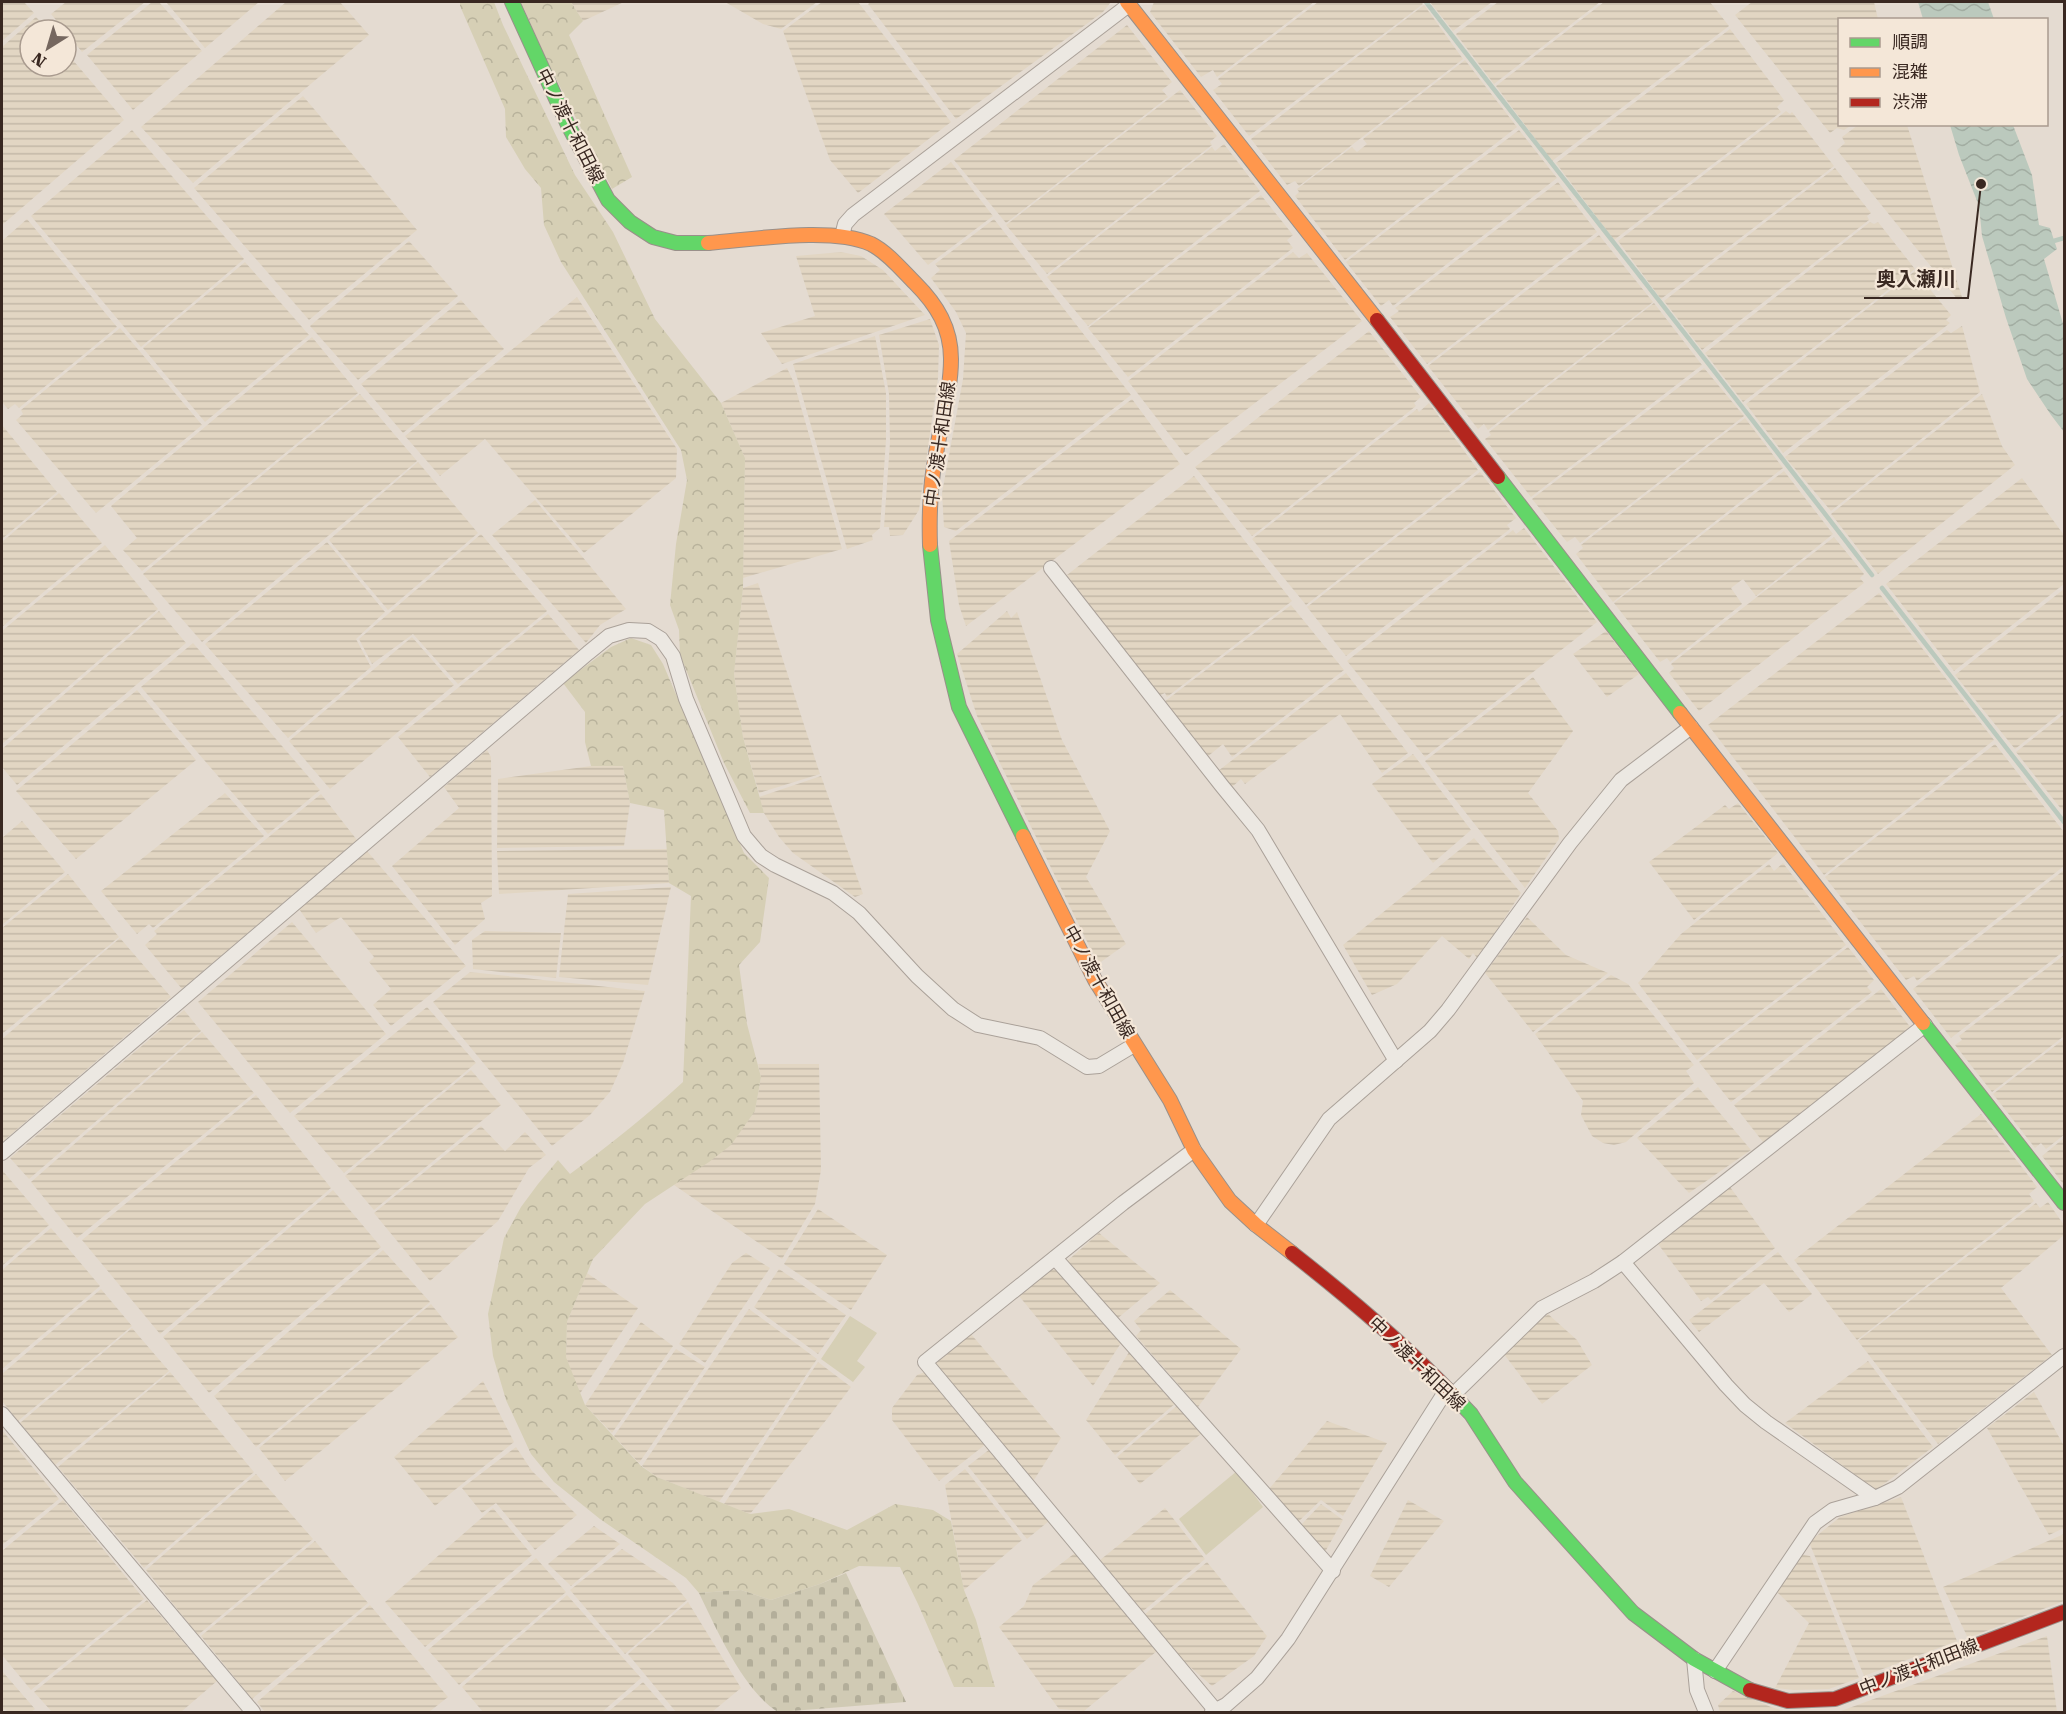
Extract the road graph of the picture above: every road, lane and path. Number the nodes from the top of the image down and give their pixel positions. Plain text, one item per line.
1 (512, 2) edge
2 (1129, 3) edge
3 (842, 237) junction
4 (1052, 568) dead end
5 (1691, 727) junction
6 (1925, 1025) junction
7 (1134, 1044) junction
8 (1396, 1060) junction
9 (1194, 1150) junction
10 (2, 1153) edge
11 (2064, 1203) edge
12 (1256, 1225) junction
13 (1055, 1258) junction
14 (1623, 1262) junction
15 (2064, 1356) edge
16 (1450, 1392) junction
17 (2, 1414) edge
18 (1875, 1498) junction
19 (1333, 1572) junction
20 (2064, 1612) edge
21 (1694, 1659) junction
22 (1715, 1671) junction
23 (1214, 1712) edge
24 (253, 1713) edge
25 (1706, 1713) edge

1 - 3 main road, 中ノ渡十和田線
2 - 3 street
2 - 5 main road
3 - 7 main road, 中ノ渡十和田線
4 - 8 street
5 - 6 main road
5 - 8 street
6 - 11 main road
6 - 14 street
7 - 9 main road, 中ノ渡十和田線
7 - 10 street
8 - 12 street
9 - 12 main road, 中ノ渡十和田線
9 - 13 street
12 - 16 main road, 中ノ渡十和田線
13 - 19 street
13 - 23 street
14 - 16 street
14 - 18 street
15 - 18 street
16 - 19 street
16 - 21 main road, 中ノ渡十和田線
17 - 24 street
18 - 22 street
19 - 23 street
20 - 22 main road, 中ノ渡十和田線
21 - 22 main road, 中ノ渡十和田線
21 - 25 street

